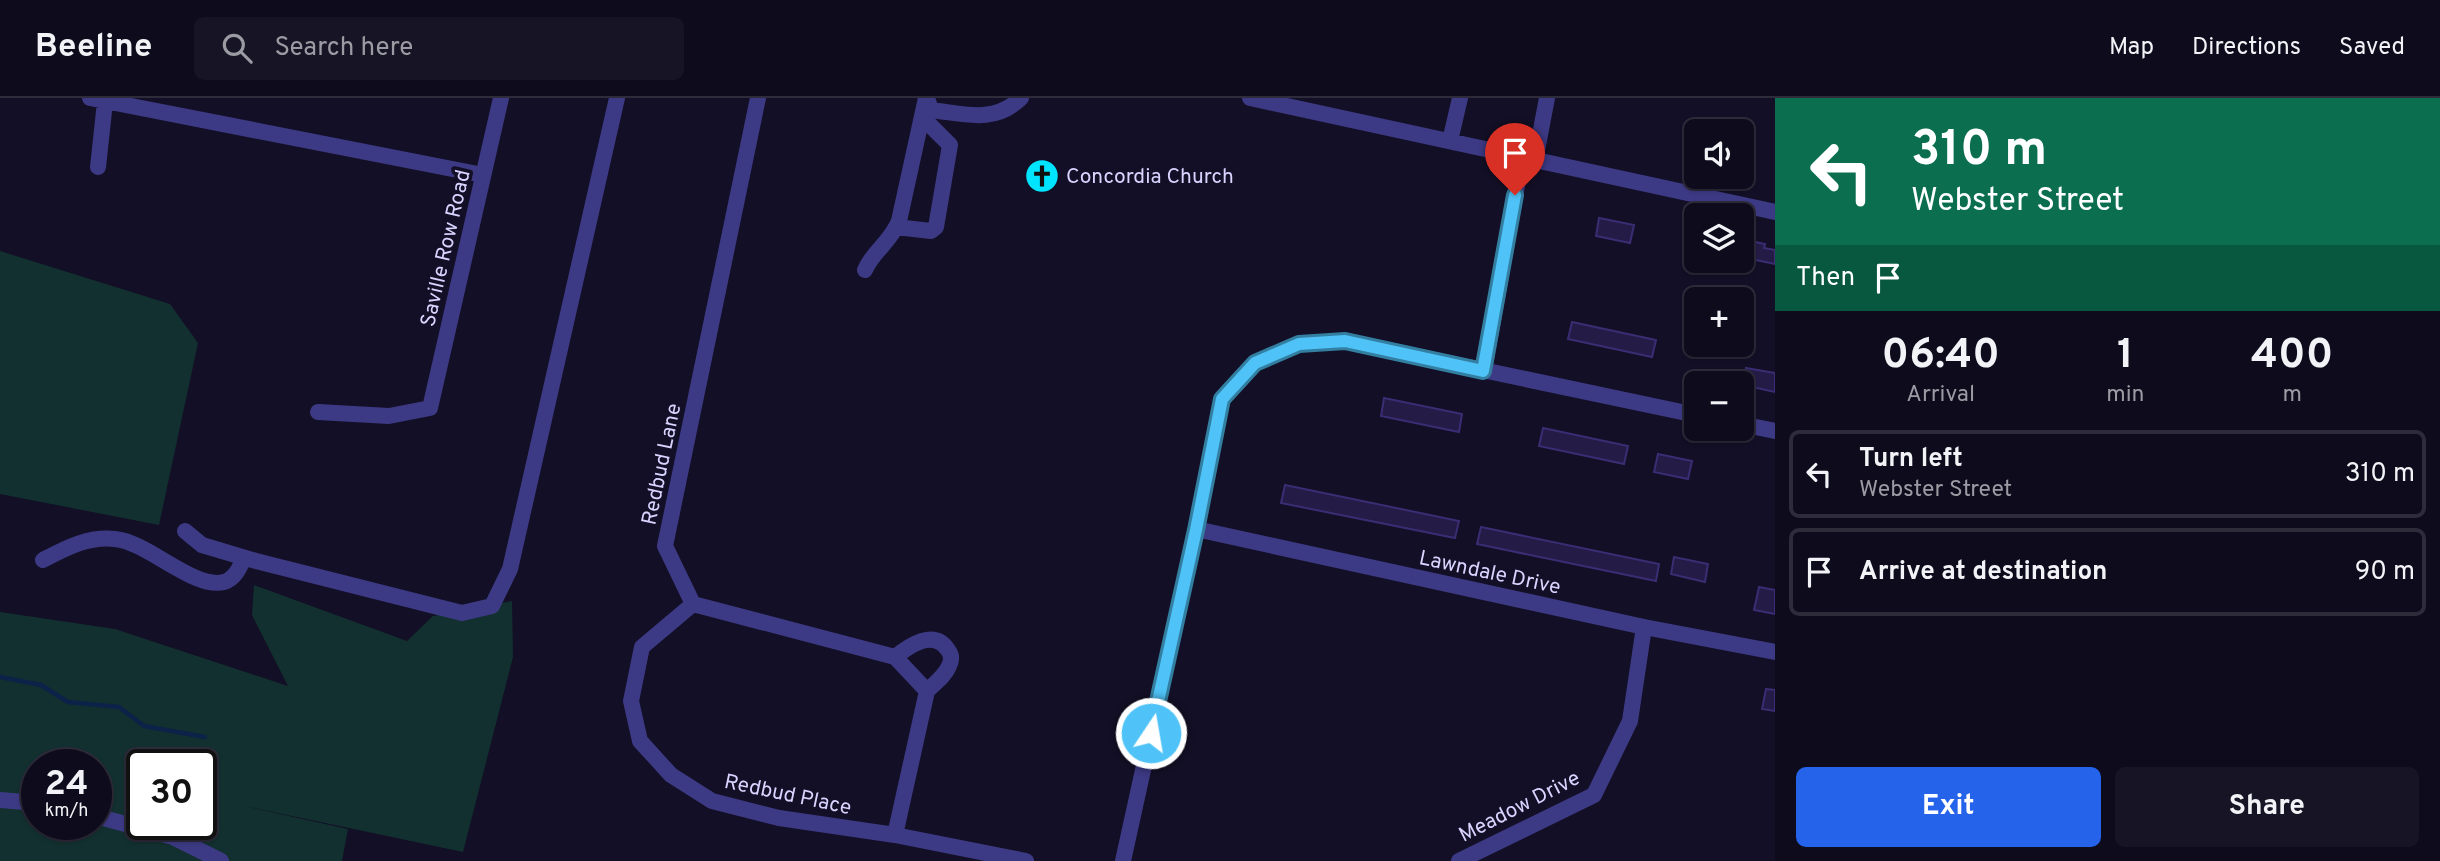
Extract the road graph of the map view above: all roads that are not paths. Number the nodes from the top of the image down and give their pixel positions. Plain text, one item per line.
1 (501, 98) edge
2 (617, 98) edge
3 (758, 98) edge
4 (927, 98) edge
5 (1021, 98) edge
6 (1250, 98) edge
7 (1460, 98) edge
8 (1546, 98) edge
9 (97, 100) edge
10 (1324, 106) edge
11 (922, 117) junction
12 (1450, 141) junction
13 (1528, 160) junction
14 (97, 167) dead end
15 (483, 175) junction
16 (1775, 212) edge
17 (896, 227) junction
18 (865, 270) dead end
19 (1483, 371) junction
20 (318, 412) dead end
21 (1684, 413) edge
22 (1754, 427) edge
23 (1775, 431) edge
24 (1196, 530) junction
25 (185, 531) dead end
26 (244, 558) junction
27 (43, 560) dead end
28 (693, 604) junction
29 (1644, 627) junction
30 (1775, 652) edge
31 (895, 657) junction
32 (927, 691) junction
33 (0, 800) edge
34 (21, 802) edge
35 (112, 820) edge
36 (895, 835) junction
37 (221, 861) edge
38 (1026, 861) edge
39 (1123, 861) edge
40 (1459, 861) edge

1 - 15 street, Saville Row Road
2 - 26 street
3 - 28 street, Redbud Lane
4 - 5 street
4 - 11 street
6 - 10 street
7 - 12 street
8 - 13 street
9 - 14 street
9 - 15 street
10 - 12 street
11 - 17 street
11 - 17 street
12 - 13 street
13 - 16 street
13 - 19 street
15 - 20 street, Saville Row Road
17 - 18 street
19 - 21 street
19 - 24 street
22 - 23 street
24 - 29 street, Lawndale Drive
24 - 39 street
25 - 26 street
26 - 27 street
28 - 31 street
28 - 36 street, Redbud Place
29 - 30 street, Lawndale Drive
29 - 40 street, Meadow Drive
31 - 32 street
31 - 32 street
32 - 36 street
33 - 34 street
35 - 37 street
36 - 38 street, Redbud Place

